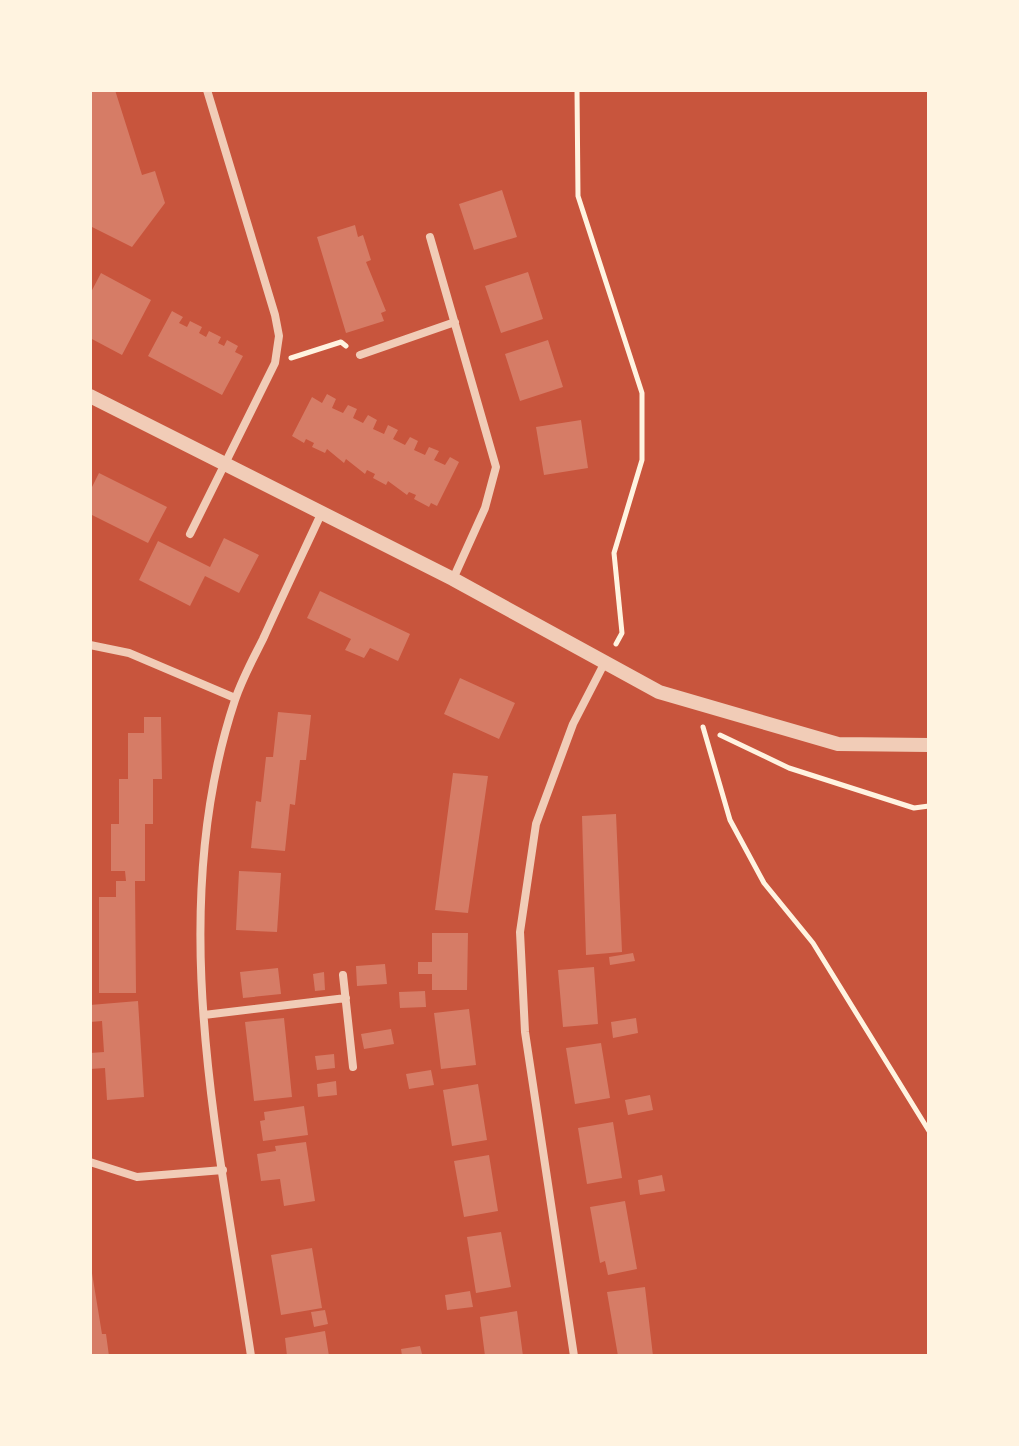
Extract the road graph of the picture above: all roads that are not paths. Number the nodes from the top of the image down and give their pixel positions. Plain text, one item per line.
1 (207, 90) edge
2 (430, 237) dead end
3 (455, 322) junction
4 (360, 355) dead end
5 (90, 396) edge
6 (226, 463) junction
7 (322, 512) junction
8 (190, 534) dead end
9 (453, 579) junction
10 (90, 645) edge
11 (605, 662) junction
12 (235, 698) junction
13 (929, 745) edge
14 (343, 975) dead end
15 (346, 998) junction
16 (204, 1015) junction
17 (353, 1067) dead end
18 (90, 1162) edge
19 (223, 1170) junction
20 (251, 1356) edge
21 (574, 1356) edge

1 - 6 street
2 - 3 street
3 - 4 street
3 - 9 street
5 - 6 street
6 - 7 street
6 - 8 street
7 - 9 street
7 - 12 street
9 - 11 street
10 - 12 street
11 - 13 street
11 - 21 street
12 - 16 street
14 - 15 street
15 - 16 street
15 - 17 street
16 - 19 street
18 - 19 street
19 - 20 street

